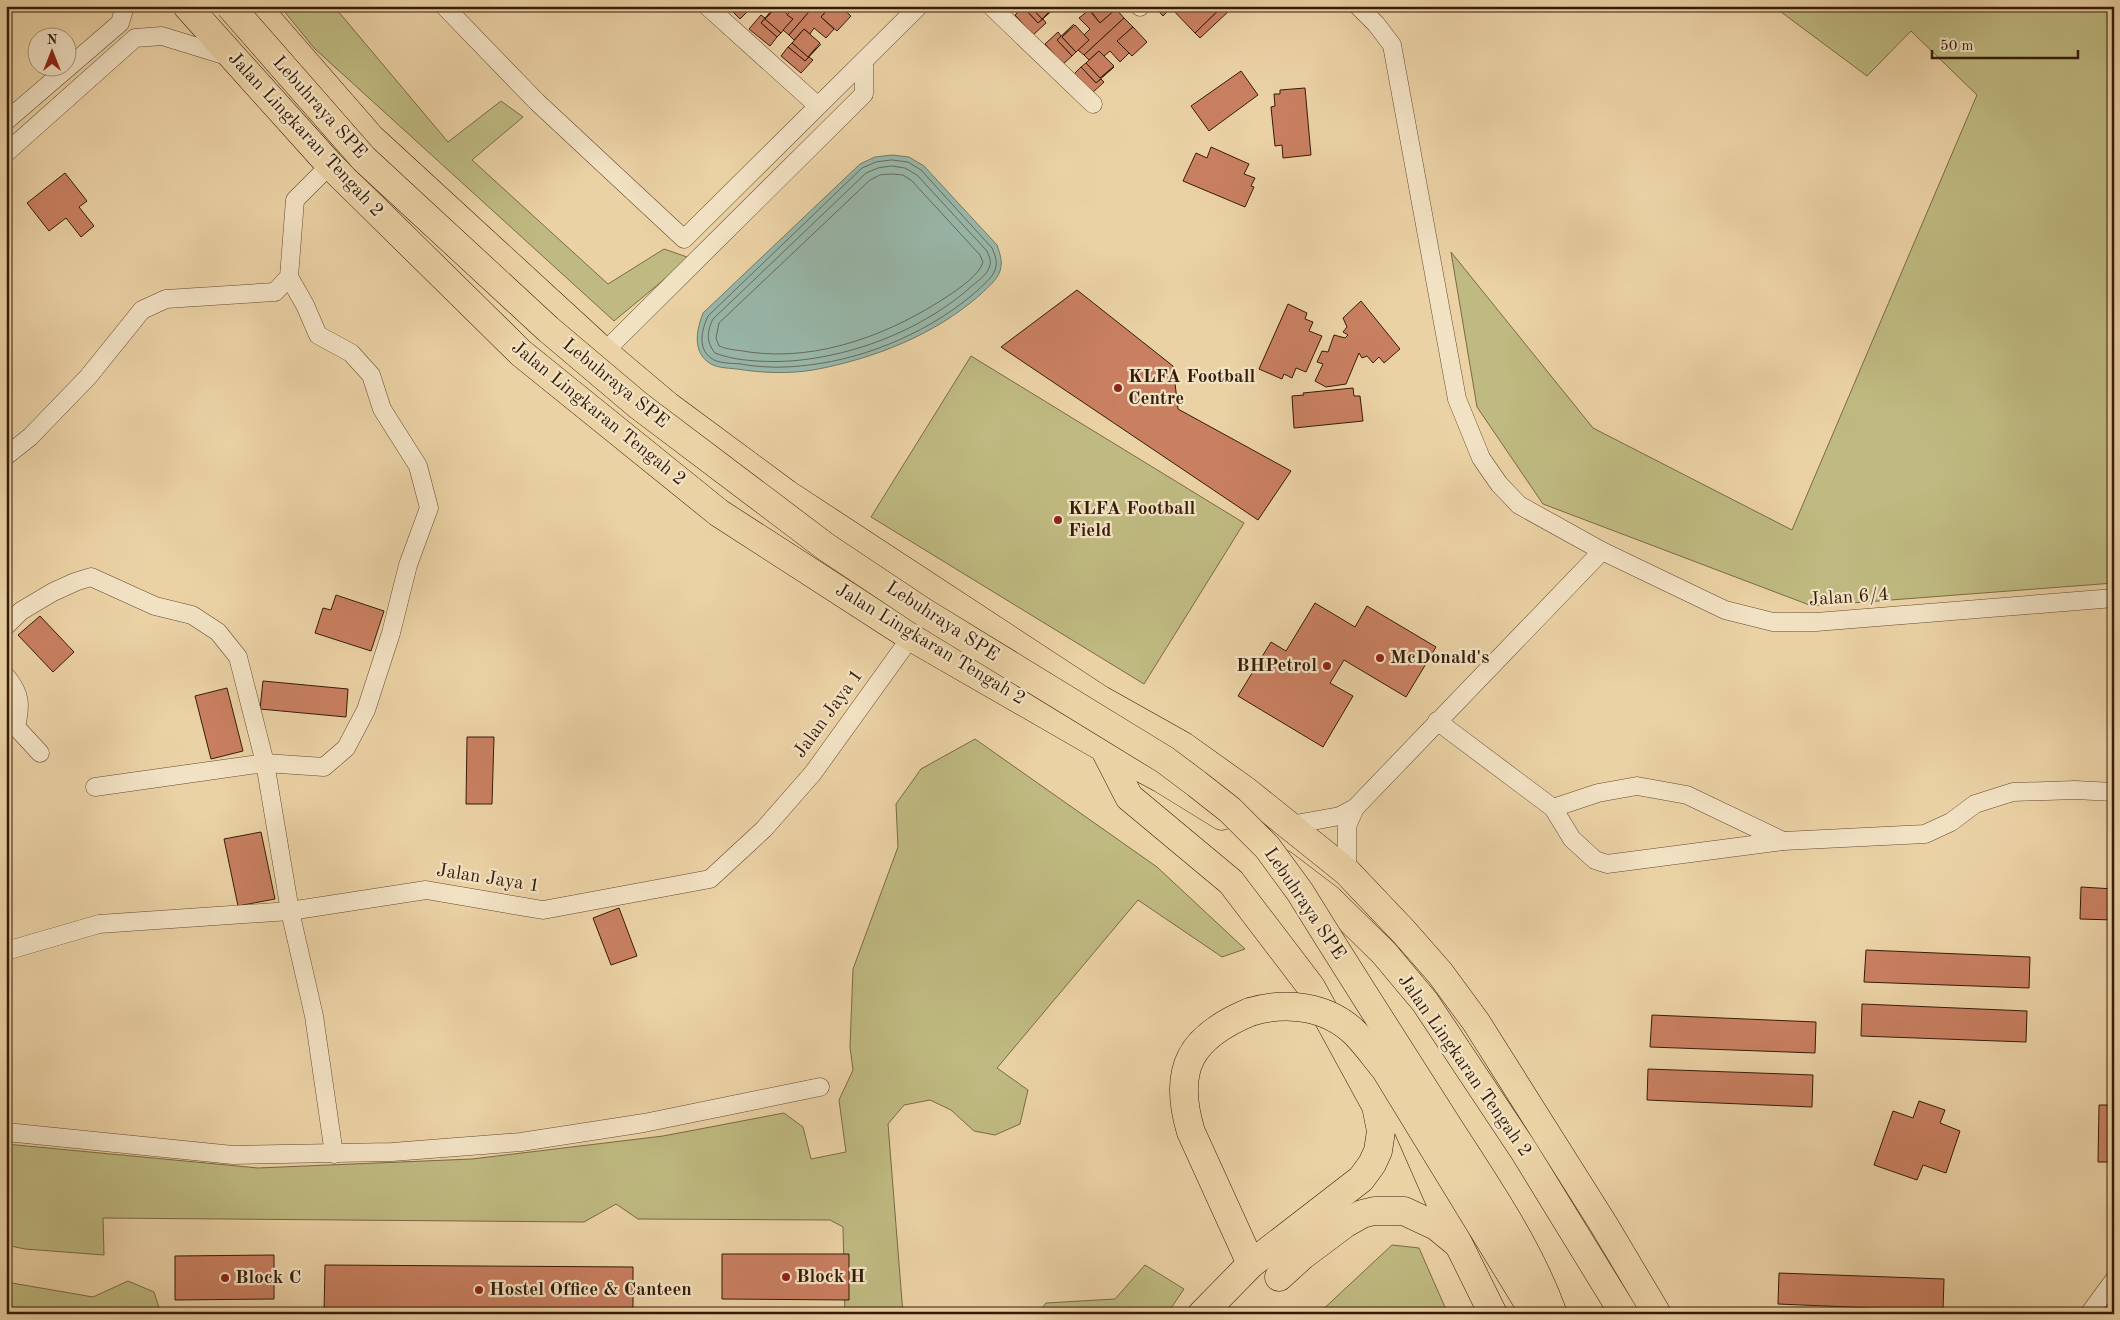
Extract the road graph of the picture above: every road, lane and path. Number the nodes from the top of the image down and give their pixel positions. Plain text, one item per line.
1 (125, 6) edge
2 (187, 6) edge
3 (230, 6) edge
4 (256, 6) edge
5 (444, 6) edge
6 (707, 6) edge
7 (919, 6) edge
8 (991, 6) edge
9 (1358, 6) edge
10 (231, 57) junction
11 (864, 61) junction
12 (1093, 104) dead end
13 (818, 106) junction
14 (6, 121) edge
15 (6, 153) edge
16 (330, 165) junction
17 (289, 277) junction
18 (604, 352) junction
19 (6, 456) edge
20 (1602, 551) junction
21 (2114, 598) edge
22 (6, 626) edge
23 (911, 636) junction
24 (6, 676) edge
25 (1437, 722) junction
26 (1104, 748) junction
27 (40, 753) dead end
28 (265, 764) junction
29 (95, 787) dead end
30 (2114, 792) edge
31 (1355, 808) junction
32 (1553, 808) junction
33 (1290, 824) junction
34 (1783, 841) junction
35 (1347, 872) junction
36 (1232, 882) junction
37 (290, 911) junction
38 (6, 951) edge
39 (820, 1087) dead end
40 (6, 1132) edge
41 (334, 1154) junction
42 (1459, 1245) junction
43 (1251, 1264) junction
44 (1278, 1277) dead end
45 (2114, 1280) edge
46 (1202, 1314) edge
47 (1493, 1314) edge
48 (1535, 1314) edge
49 (1553, 1314) edge
50 (1624, 1314) edge
51 (1657, 1314) edge
52 (2089, 1314) edge

1 - 14 street
2 - 10 highway, Jalan Lingkaran Tengah 2
3 - 49 highway, Lebuhraya SPE, bridge
4 - 18 highway, Jalan Lingkaran Tengah 2
5 - 13 street
6 - 13 street
7 - 11 street
8 - 12 street
9 - 20 street, Jalan 6/4
10 - 15 street
10 - 16 highway, Jalan Lingkaran Tengah 2
11 - 13 street
11 - 18 street
16 - 17 street
16 - 23 highway, Jalan Lingkaran Tengah 2
17 - 19 street
17 - 28 street
18 - 33 highway, Jalan Lingkaran Tengah 2
20 - 21 street, Jalan 6/4
20 - 25 street
22 - 28 street
23 - 26 highway, Jalan Lingkaran Tengah 2
23 - 37 street, Jalan Jaya 1
24 - 27 street
25 - 31 street
25 - 32 street
26 - 36 highway
26 - 50 highway, Jalan Lingkaran Tengah 2
28 - 29 street
28 - 37 street
30 - 34 street
31 - 33 street
31 - 35 street
32 - 34 street
32 - 34 street
33 - 35 highway, Jalan Lingkaran Tengah 2
35 - 51 highway, Jalan Lingkaran Tengah 2
36 - 42 highway, Lebuhraya SPE
36 - 43 highway
37 - 38 street, Jalan Jaya 1
37 - 41 street
39 - 41 street
40 - 41 street
42 - 44 highway
42 - 47 highway, Lebuhraya SPE
43 - 46 highway
43 - 48 highway, bridge
45 - 52 street

